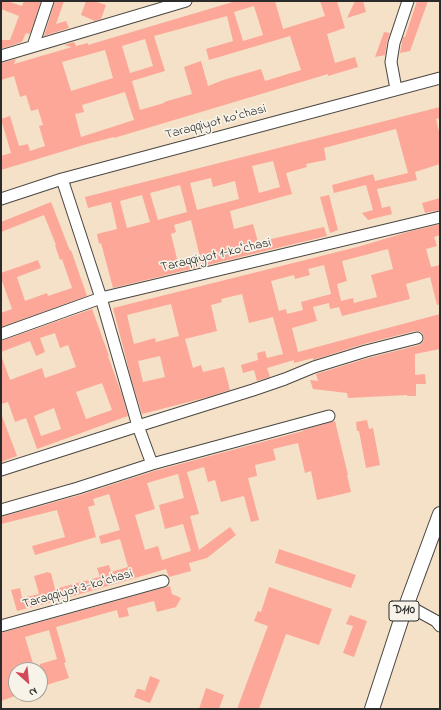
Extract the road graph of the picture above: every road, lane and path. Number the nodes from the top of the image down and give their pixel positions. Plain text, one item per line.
1 (48, 1) edge
2 (186, 1) edge
3 (408, 1) edge
4 (165, 4) edge
5 (33, 46) junction
6 (1, 56) edge
7 (440, 78) edge
8 (396, 89) junction
9 (62, 179) junction
10 (1, 199) edge
11 (440, 217) edge
12 (101, 298) junction
13 (1, 334) edge
14 (417, 338) dead end
15 (329, 416) dead end
16 (138, 426) junction
17 (152, 464) junction
18 (1, 470) edge
19 (1, 510) edge
20 (440, 514) edge
21 (163, 581) dead end
22 (407, 605) junction
23 (1, 626) edge
24 (440, 626) edge
25 (372, 709) edge

1 - 5 street
2 - 4 street
3 - 8 street
4 - 5 street
5 - 6 street
7 - 8 street, Taraqqiyot koʻchasi
8 - 9 street, Taraqqiyot koʻchasi
9 - 10 street, Taraqqiyot koʻchasi
9 - 12 street
11 - 12 street, Taraqqiyot 1-koʻchasi
12 - 13 street, Taraqqiyot 1-koʻchasi
12 - 16 street
14 - 16 street
15 - 17 street
16 - 17 street
16 - 18 street
17 - 19 street
20 - 22 main road, D110
21 - 23 street, Taraqqiyot 3-koʻchasi
22 - 24 street
22 - 25 main road, D110

